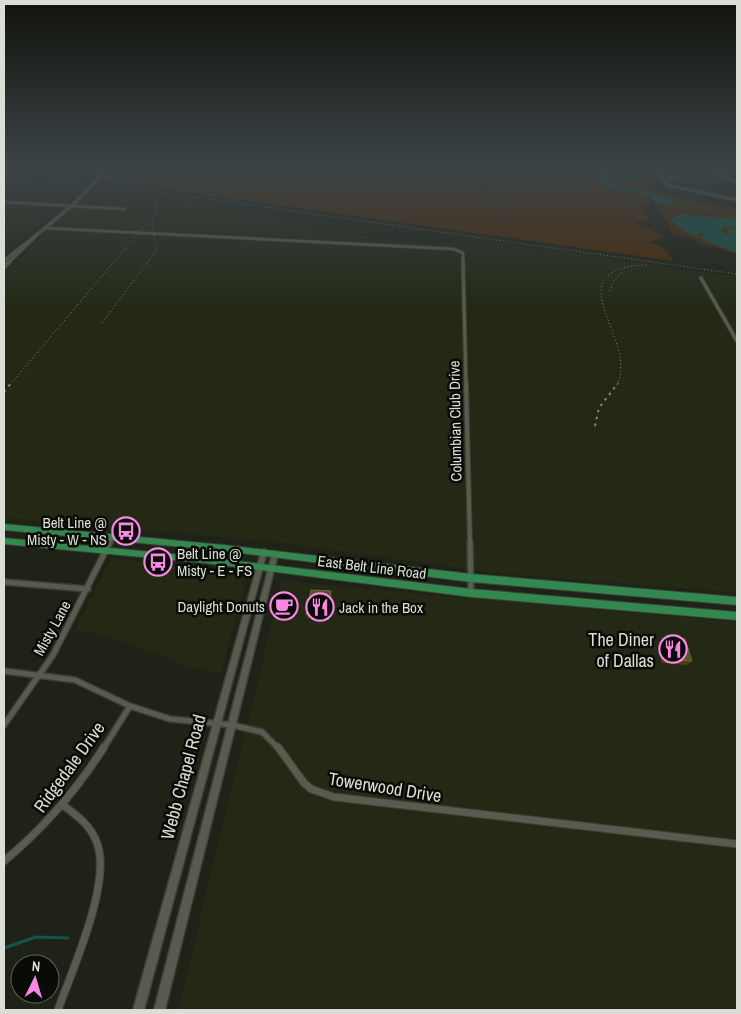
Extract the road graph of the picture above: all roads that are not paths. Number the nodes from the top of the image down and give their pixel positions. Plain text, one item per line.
1 (59, 214) edge
2 (44, 228) junction
3 (36, 235) junction
4 (5, 260) edge
5 (12, 260) junction
6 (4, 267) edge
7 (701, 278) dead end
8 (737, 342) edge
9 (4, 528) edge
10 (112, 537) junction
11 (4, 540) edge
12 (106, 550) junction
13 (264, 552) junction
14 (275, 554) junction
15 (258, 567) junction
16 (271, 569) junction
17 (470, 578) junction
18 (4, 582) edge
19 (88, 589) junction
20 (471, 593) junction
21 (676, 598) junction
22 (737, 601) edge
23 (679, 610) junction
24 (246, 612) junction
25 (260, 613) junction
26 (737, 616) edge
27 (4, 671) edge
28 (39, 675) junction
29 (130, 706) junction
30 (215, 725) junction
31 (232, 725) junction
32 (4, 726) edge
33 (64, 806) junction
34 (737, 844) edge
35 (4, 861) edge
36 (58, 1010) edge
37 (138, 1010) edge
38 (158, 1010) edge

1 - 2 street
2 - 3 street
2 - 17 street, Columbian Club Drive
3 - 4 street
3 - 5 street
4 - 5 street
5 - 6 street
7 - 8 street
9 - 10 main road, East Belt Line Road
10 - 12 street, Misty Lane
10 - 13 main road, East Belt Line Road
11 - 12 main road, East Belt Line Road
12 - 15 main road, East Belt Line Road
12 - 19 street, Misty Lane
13 - 14 main road, East Belt Line Road
13 - 15 main road, Webb Chapel Road
14 - 16 main road
14 - 17 main road, East Belt Line Road
15 - 16 main road, East Belt Line Road
15 - 24 main road, Webb Chapel Road
16 - 20 main road, East Belt Line Road
16 - 25 main road
17 - 20 street, Columbian Club Drive
17 - 21 main road, East Belt Line Road
18 - 19 street
19 - 28 street, Misty Lane
20 - 23 main road, East Belt Line Road
21 - 22 main road, East Belt Line Road
21 - 23 main road
23 - 26 main road, East Belt Line Road
24 - 25 main road
24 - 30 main road, Webb Chapel Road
25 - 31 main road
27 - 28 street, Towerwood Drive
28 - 29 street, Towerwood Drive
28 - 32 street, Misty Lane
29 - 30 street, Towerwood Drive
29 - 33 street, Ridgedale Drive
30 - 31 street, Towerwood Drive
30 - 37 main road, Webb Chapel Road
31 - 34 street, Towerwood Drive
31 - 38 main road
33 - 35 street, Ridgedale Drive
33 - 36 street

